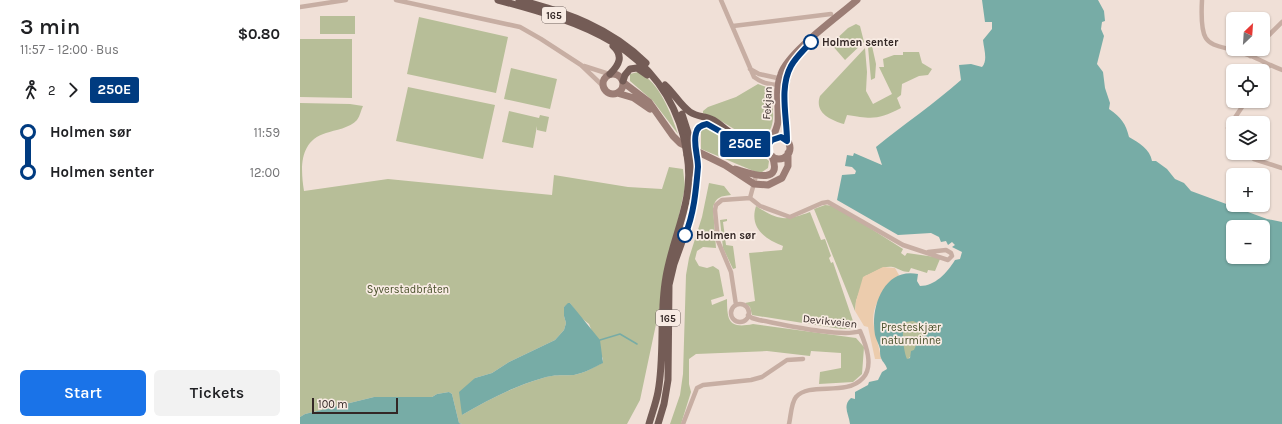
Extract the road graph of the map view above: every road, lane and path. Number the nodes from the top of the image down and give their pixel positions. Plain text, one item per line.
1 (346, 0) edge
2 (396, 0) edge
3 (498, 0) edge
4 (519, 0) edge
5 (721, 0) edge
6 (857, 0) edge
7 (1202, 0) edge
8 (300, 6) edge
9 (831, 14) dead end
10 (1282, 22) edge
11 (734, 26) junction
12 (1270, 34) edge
13 (607, 38) junction
14 (1226, 50) edge
15 (1250, 56) edge
16 (1265, 64) edge
17 (581, 65) junction
18 (1270, 66) edge
19 (750, 69) junction
20 (1282, 70) edge
21 (610, 74) junction
22 (624, 82) junction
23 (782, 82) junction
24 (665, 84) junction
25 (603, 86) junction
26 (617, 93) junction
27 (658, 115) junction
28 (681, 127) junction
29 (771, 141) junction
30 (787, 141) junction
31 (693, 144) junction
32 (788, 153) junction
33 (771, 154) junction
34 (693, 157) junction
35 (1257, 160) edge
36 (729, 167) junction
37 (1282, 168) edge
38 (756, 176) junction
39 (754, 184) junction
40 (750, 198) junction
41 (928, 252) dead end
42 (736, 305) junction
43 (748, 315) junction
44 (803, 359) dead end
45 (649, 424) edge
46 (658, 424) edge
47 (683, 424) edge
48 (789, 424) edge

1 - 8 street
2 - 17 street
3 - 13 main road, 165
4 - 24 main road, 165
5 - 11 street
6 - 23 main road, Fekjan
7 - 14 street
9 - 11 street
10 - 12 street
11 - 19 street
13 - 21 main road, 165
13 - 28 main road, 165
15 - 16 street
17 - 21 street
17 - 25 street
18 - 20 street
19 - 23 street
19 - 23 street
21 - 22 main road
21 - 25 main road
22 - 26 main road
22 - 27 main road
22 - 28 main road, 165
23 - 29 main road, Fekjan
23 - 30 main road, Fekjan
24 - 29 main road, 165
24 - 31 main road, 165
25 - 26 main road
26 - 27 main road
27 - 36 main road
28 - 34 main road, 165, bridge
29 - 30 main road
29 - 33 main road
30 - 32 main road
31 - 33 main road, 165
31 - 34 main road, 165, bridge
32 - 33 main road
32 - 39 main road
33 - 38 main road
34 - 45 main road, 165
34 - 46 main road, 165
35 - 37 street
36 - 38 main road
36 - 39 main road
38 - 39 street
39 - 40 street
40 - 41 street
40 - 42 street, Devikveien
42 - 43 street, Devikveien
42 - 43 street, Devikveien
43 - 48 street, Devikveien
44 - 47 street

